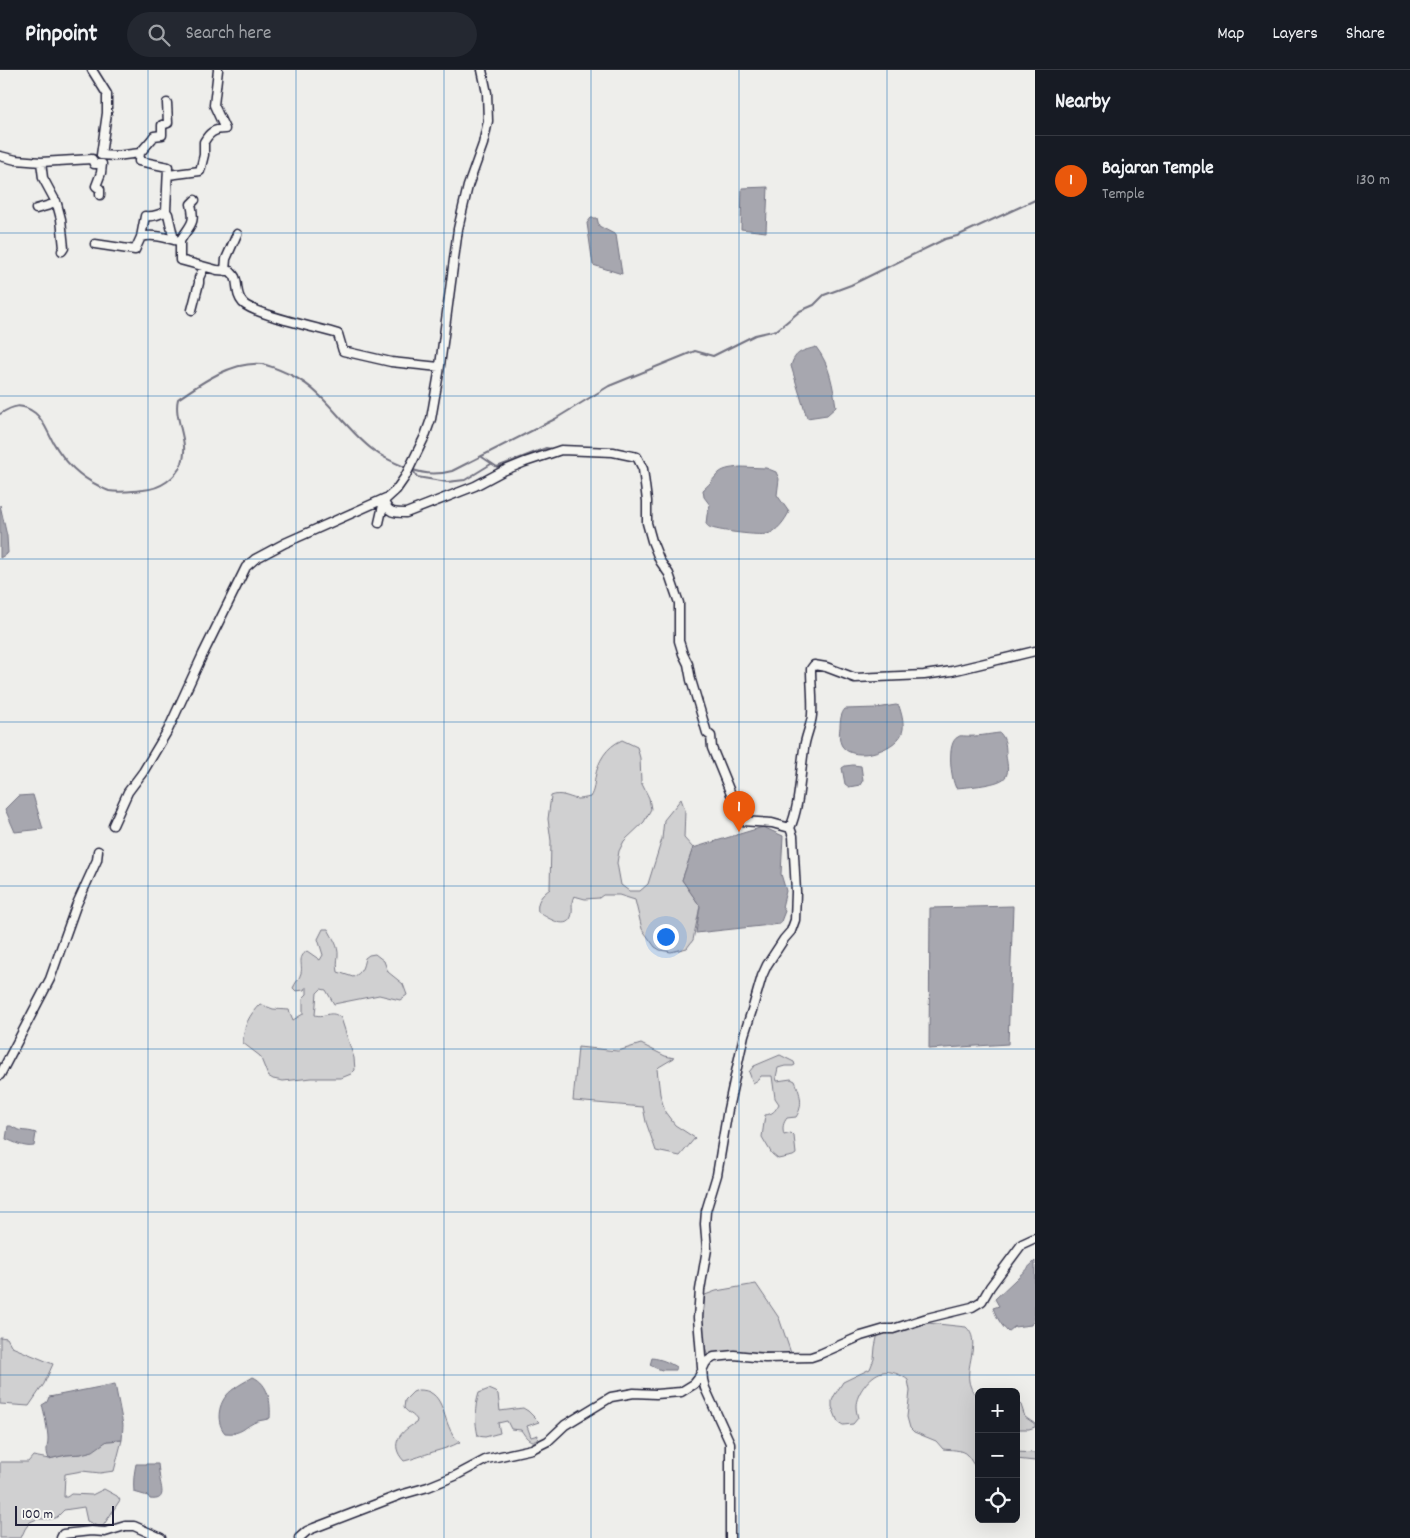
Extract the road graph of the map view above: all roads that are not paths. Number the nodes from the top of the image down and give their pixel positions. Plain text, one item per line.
1 (92, 70) edge
2 (218, 70) edge
3 (482, 70) edge
4 (167, 102) dead end
5 (140, 153) junction
6 (0, 156) edge
7 (100, 156) junction
8 (92, 159) junction
9 (41, 162) junction
10 (168, 176) junction
11 (100, 195) dead end
12 (195, 200) dead end
13 (56, 202) junction
14 (36, 210) dead end
15 (166, 211) junction
16 (237, 234) dead end
17 (141, 237) junction
18 (177, 240) junction
19 (95, 244) dead end
20 (62, 251) dead end
21 (204, 266) junction
22 (225, 271) junction
23 (192, 310) dead end
24 (439, 367) junction
25 (385, 499) junction
26 (379, 523) dead end
27 (1035, 651) edge
28 (113, 825) dead end
29 (790, 828) junction
30 (98, 851) dead end
31 (0, 1075) edge
32 (1035, 1238) edge
33 (703, 1367) junction
34 (61, 1538) edge
35 (161, 1538) edge
36 (299, 1538) edge
37 (730, 1538) edge

1 - 7 street
2 - 10 street
3 - 24 street
4 - 5 street
5 - 7 street
5 - 10 street
6 - 9 street
7 - 8 street
8 - 9 street
8 - 11 street
9 - 13 street
10 - 15 street
12 - 18 street
13 - 14 street
13 - 20 street
15 - 17 street
15 - 18 street
16 - 22 street
17 - 18 street
17 - 19 street
18 - 21 street
21 - 22 street
21 - 23 street
22 - 24 street
24 - 25 street
25 - 26 street
25 - 28 street
25 - 29 street
27 - 29 street
29 - 33 street
30 - 31 street
32 - 33 street
33 - 36 street
33 - 37 street
34 - 35 street

